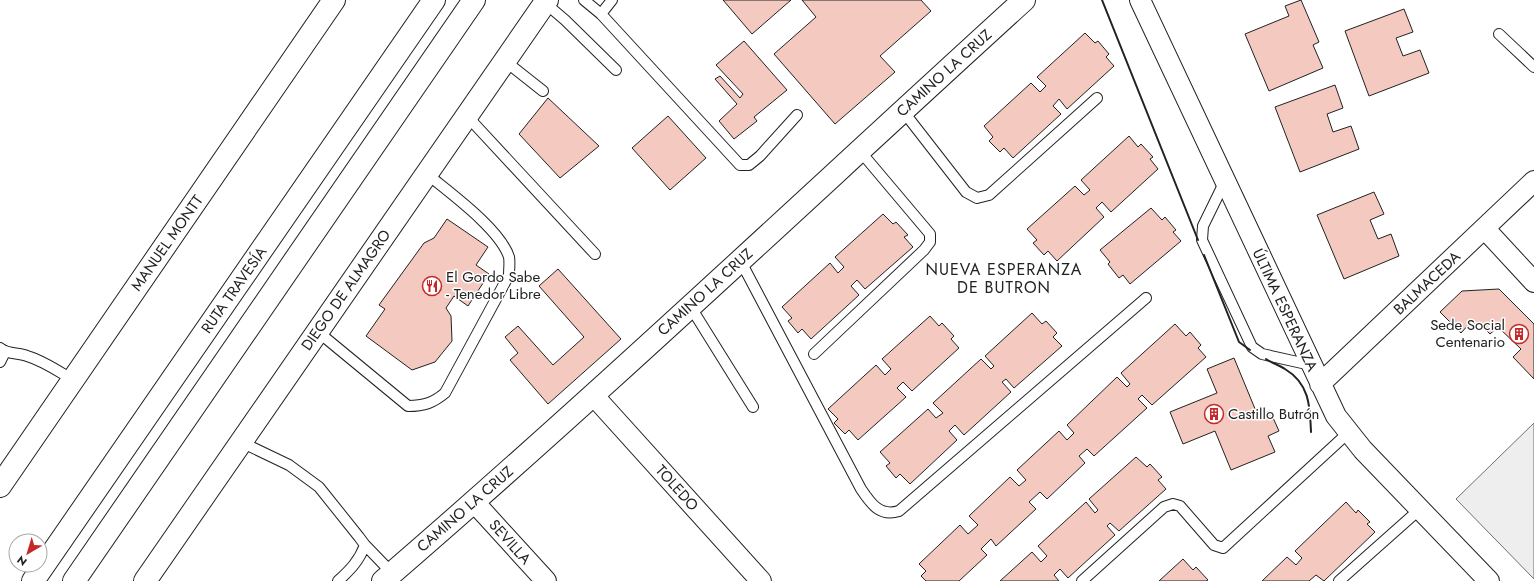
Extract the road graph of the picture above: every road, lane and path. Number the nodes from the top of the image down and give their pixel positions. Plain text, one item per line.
1 (334, 0) edge
2 (434, 0) edge
3 (474, 0) edge
4 (584, 0) edge
5 (612, 0) edge
6 (1024, 0) edge
7 (1140, 0) edge
8 (546, 2) edge
9 (601, 14) junction
10 (1499, 34) dead end
11 (504, 61) junction
12 (1534, 67) edge
13 (616, 70) dead end
14 (543, 91) dead end
15 (1097, 98) dead end
16 (903, 111) junction
17 (797, 115) dead end
18 (467, 116) junction
19 (860, 151) junction
20 (426, 174) junction
21 (1225, 181) junction
22 (1534, 181) edge
23 (1485, 229) junction
24 (595, 254) dead end
25 (740, 260) junction
26 (1534, 282) edge
27 (1146, 298) dead end
28 (690, 306) junction
29 (317, 332) junction
30 (2, 350) edge
31 (814, 354) dead end
32 (0, 362) edge
33 (1311, 365) junction
34 (73, 380) junction
35 (1320, 384) junction
36 (593, 395) junction
37 (753, 407) dead end
38 (1348, 433) junction
39 (241, 442) junction
40 (0, 486) edge
41 (474, 502) junction
42 (1420, 509) junction
43 (365, 545) junction
44 (387, 577) edge
45 (34, 581) edge
46 (74, 581) edge
47 (146, 581) edge
48 (338, 581) edge
49 (546, 581) edge
50 (761, 581) edge
51 (1082, 581) edge
52 (1339, 581) edge
53 (1489, 581) edge

1 - 34 main road, MANUEL MONTT
2 - 45 main road, RUTA TRAVESÍA
3 - 46 main road
4 - 9 lane
5 - 9 lane
6 - 16 main road, CAMINO LA CRUZ
7 - 21 street, ÚLTIMA ESPERANZA
8 - 11 main road, DIEGO DE ALMAGRO
8 - 13 lane
9 - 17 lane
10 - 12 lane
11 - 14 lane
11 - 18 main road, DIEGO DE ALMAGRO
15 - 16 lane
16 - 19 main road, CAMINO LA CRUZ
18 - 20 main road, DIEGO DE ALMAGRO
18 - 24 lane
19 - 25 main road, CAMINO LA CRUZ
19 - 31 lane
20 - 29 main road, DIEGO DE ALMAGRO
20 - 29 lane
21 - 33 street, ÚLTIMA ESPERANZA
21 - 33 lane
22 - 23 street, BALMACEDA
23 - 26 street
23 - 35 street, BALMACEDA
25 - 27 lane
25 - 28 main road, CAMINO LA CRUZ
28 - 36 main road, CAMINO LA CRUZ
28 - 37 lane
29 - 39 main road, DIEGO DE ALMAGRO
30 - 32 lane
30 - 34 lane
33 - 35 street, ÚLTIMA ESPERANZA
34 - 40 main road, MANUEL MONTT
35 - 38 street, ÚLTIMA ESPERANZA
36 - 41 main road, CAMINO LA CRUZ
36 - 50 street, TOLEDO
38 - 42 street, ÚLTIMA ESPERANZA
38 - 51 lane
39 - 43 lane
39 - 47 main road, DIEGO DE ALMAGRO
41 - 44 main road, CAMINO LA CRUZ
41 - 49 street, SEVILLA
42 - 52 lane
42 - 53 street, ÚLTIMA ESPERANZA
43 - 44 lane
43 - 48 lane

